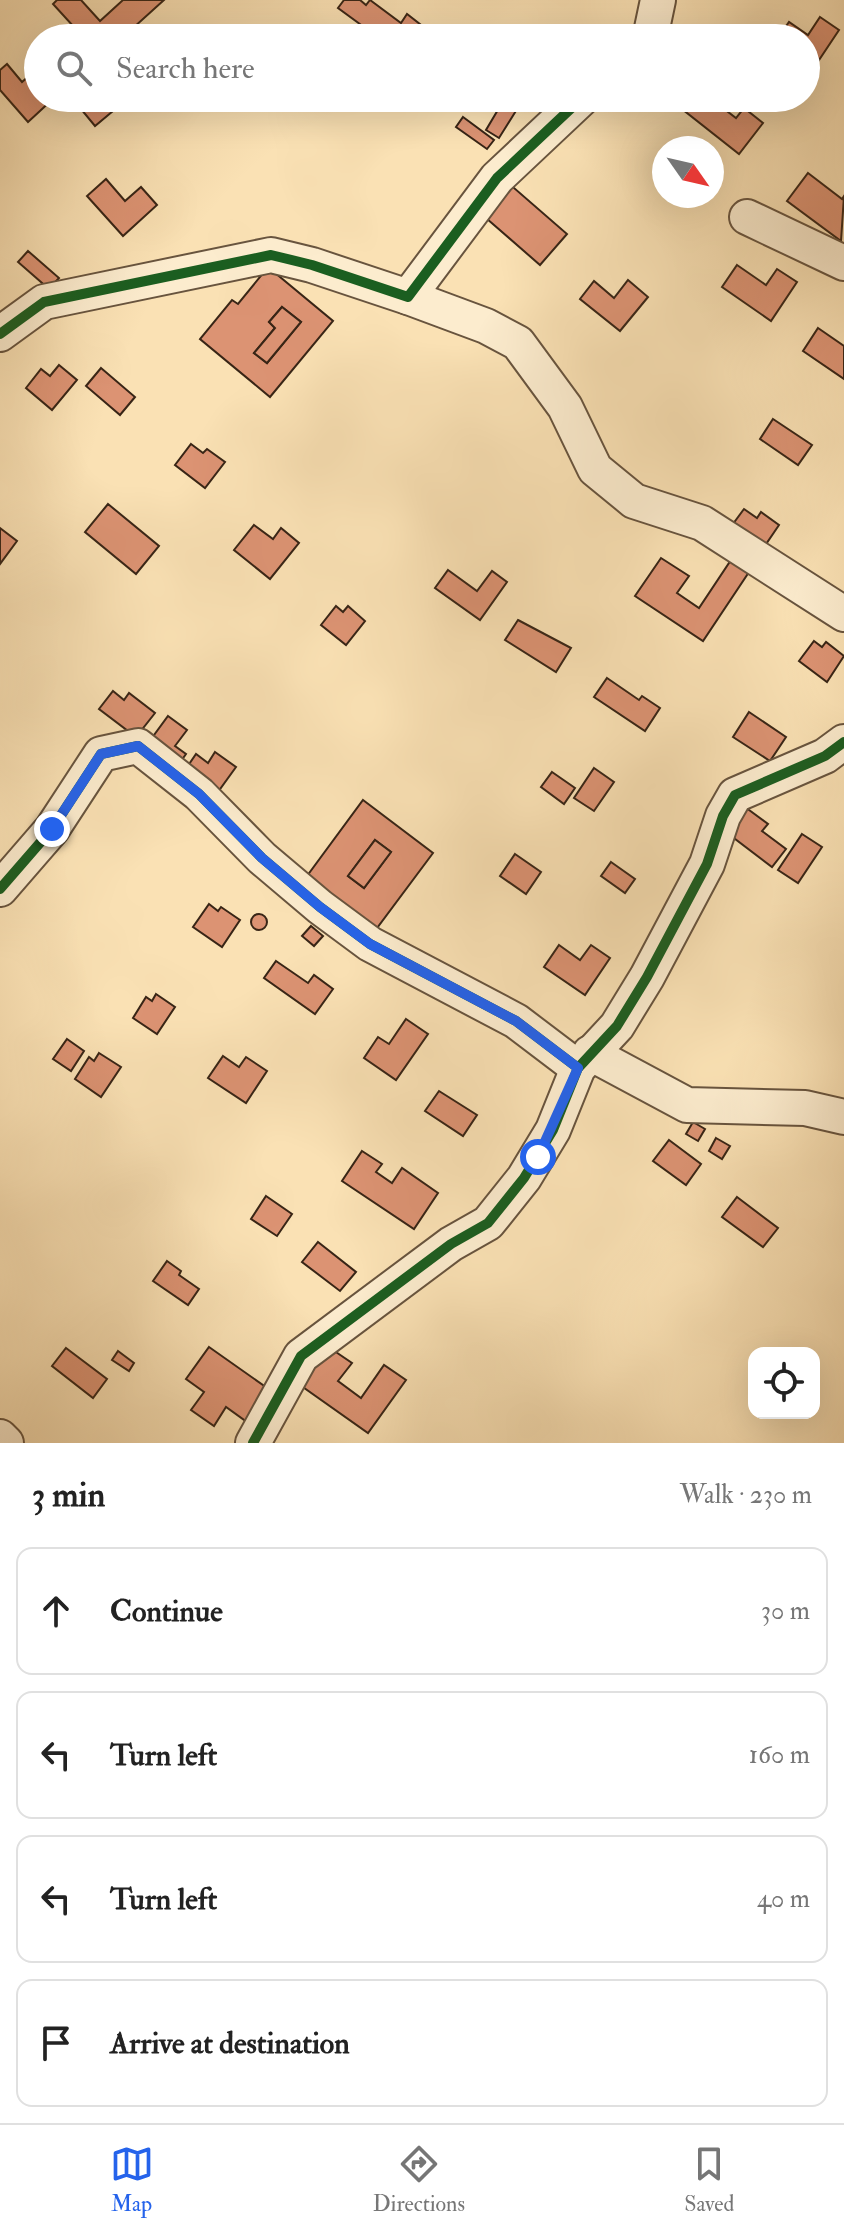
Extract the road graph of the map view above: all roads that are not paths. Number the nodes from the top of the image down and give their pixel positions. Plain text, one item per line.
1 (658, 0) edge
2 (653, 24) edge
3 (567, 112) edge
4 (747, 217) dead end
5 (844, 263) edge
6 (408, 297) junction
7 (0, 334) edge
8 (844, 614) edge
9 (838, 757) edge
10 (0, 889) edge
11 (584, 1061) junction
12 (844, 1117) edge
13 (0, 1437) edge
14 (6, 1443) edge
15 (253, 1443) edge

1 - 2 street
3 - 6 street
4 - 5 street
6 - 7 street
6 - 8 street
9 - 11 street
10 - 11 street
11 - 12 street
11 - 15 street
13 - 14 street

